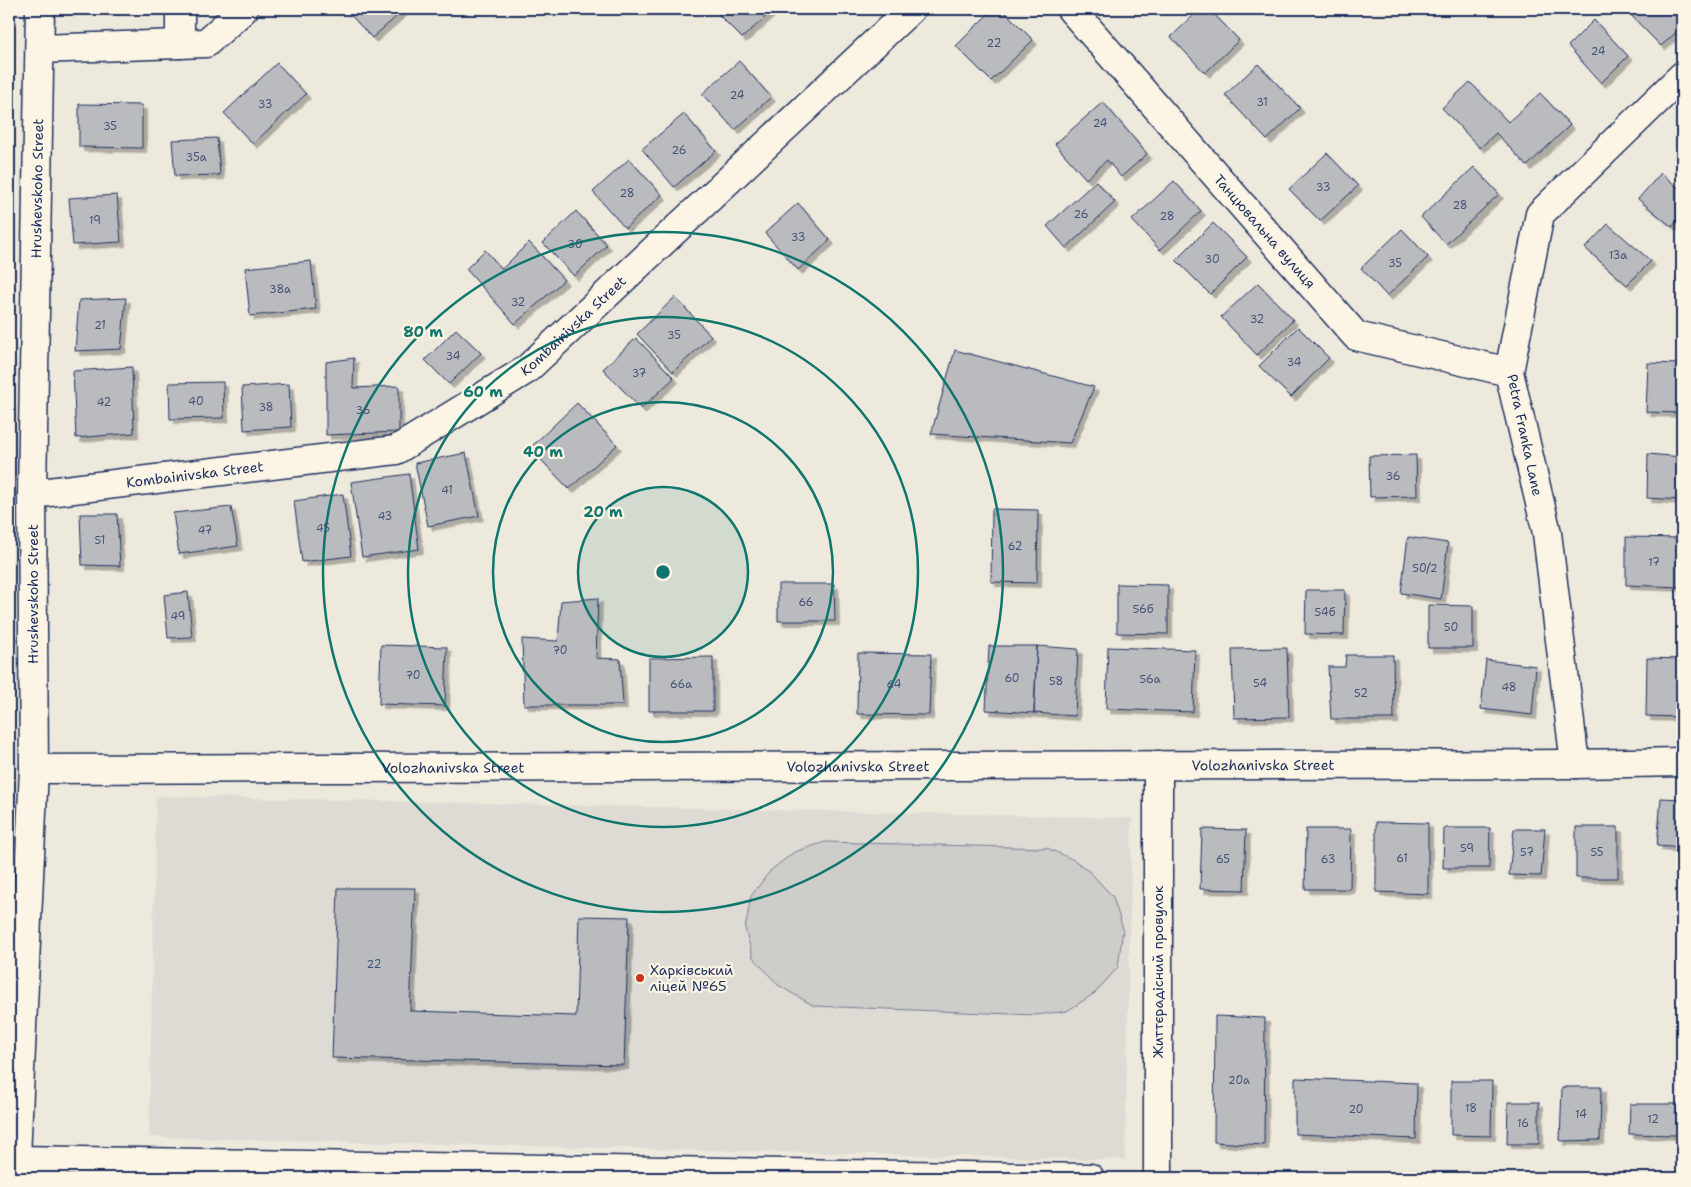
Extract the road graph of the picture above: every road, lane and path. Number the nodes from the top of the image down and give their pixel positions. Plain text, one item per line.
1 (40, 9) edge
2 (180, 9) edge
3 (244, 9) edge
4 (911, 9) edge
5 (1071, 9) edge
6 (180, 44) junction
7 (40, 49) junction
8 (1682, 76) edge
9 (1509, 372) junction
10 (32, 494) junction
11 (1682, 762) edge
12 (1575, 764) junction
13 (1158, 765) junction
14 (34, 769) junction
15 (16, 1169) edge
16 (262, 1171) edge
17 (812, 1176) edge
18 (1090, 1178) edge
19 (1158, 1178) edge

1 - 7 street, Hrushevskoho Street
2 - 6 street
3 - 6 street
4 - 10 street, Kombainivska Street
5 - 9 street, Танцювальна вулиця
6 - 7 street
7 - 10 street, Hrushevskoho Street
8 - 9 street, Petra Franka Lane
9 - 12 street, Petra Franka Lane
10 - 14 street, Hrushevskoho Street
11 - 12 street, Volozhanivska Street
12 - 13 street, Volozhanivska Street
13 - 14 street, Volozhanivska Street
13 - 19 street, Життєрадісний провулок
14 - 15 street, Hrushevskoho Street
15 - 16 street
16 - 17 street
17 - 18 street

